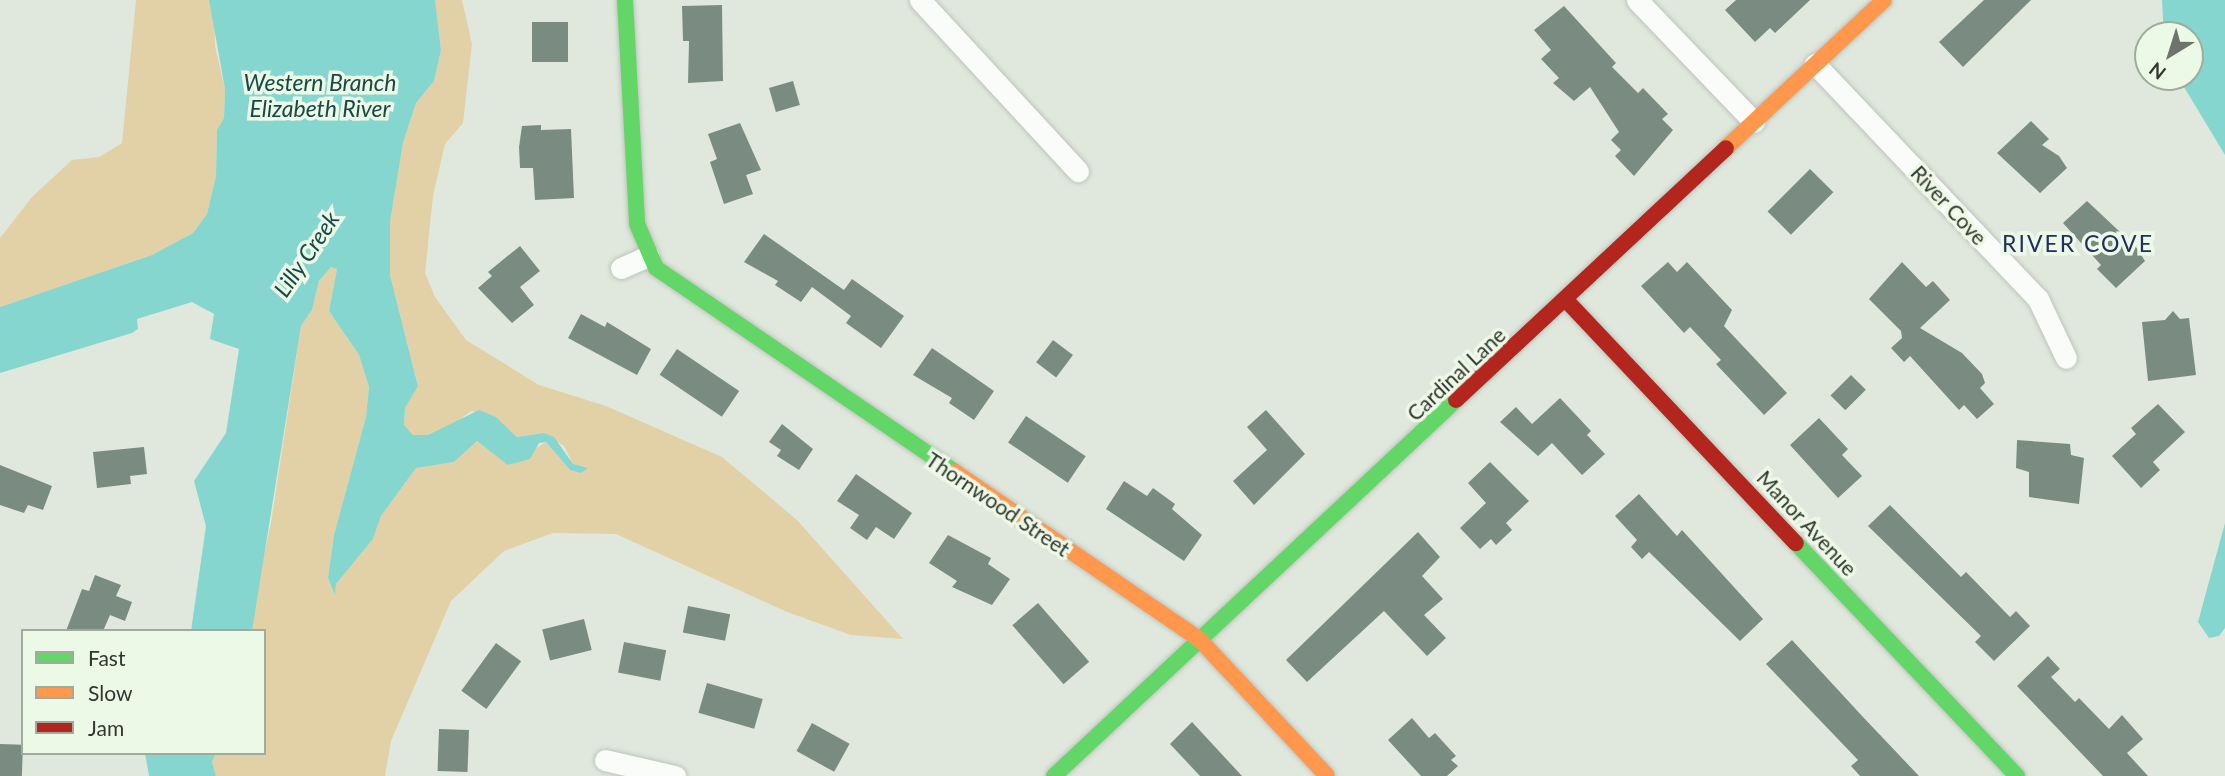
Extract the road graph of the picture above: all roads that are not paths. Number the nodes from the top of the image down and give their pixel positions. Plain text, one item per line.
1 (625, 0) edge
2 (920, 0) edge
3 (1637, 0) edge
4 (1884, 0) edge
5 (1815, 64) junction
6 (1754, 122) junction
7 (1078, 171) dead end
8 (648, 256) junction
9 (621, 268) dead end
10 (1565, 299) junction
11 (2066, 358) dead end
12 (1199, 639) junction
13 (605, 760) dead end
14 (675, 776) edge
15 (1054, 776) edge
16 (1327, 776) edge
17 (2017, 776) edge

1 - 8 street, Thornwood Street
2 - 7 street
3 - 6 street
4 - 5 street, Cardinal Lane
5 - 6 street, Cardinal Lane
5 - 11 street, River Cove
6 - 10 street, Cardinal Lane
8 - 9 street
8 - 12 street, Thornwood Street
10 - 12 street, Cardinal Lane
10 - 17 street, Manor Avenue
12 - 15 street, Cardinal Lane
12 - 16 street, Thornwood Street
13 - 14 street

